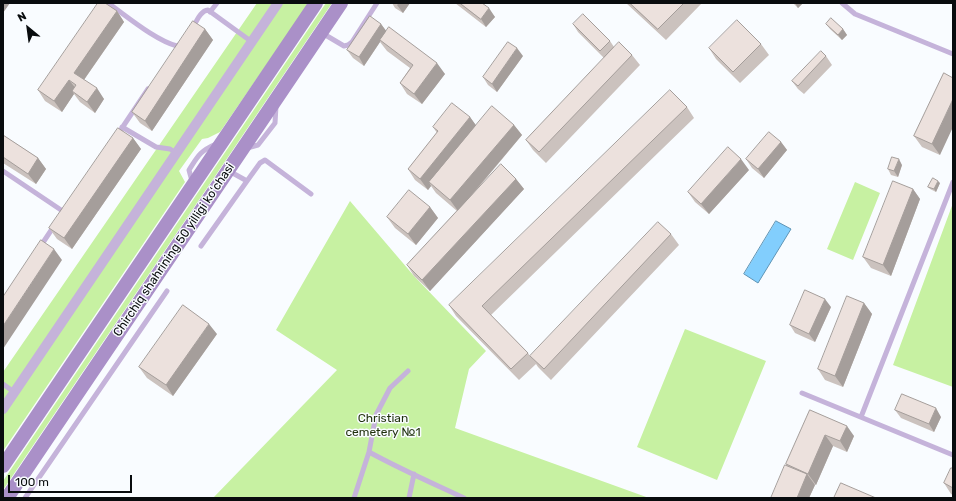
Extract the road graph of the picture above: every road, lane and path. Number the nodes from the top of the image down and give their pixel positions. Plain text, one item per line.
1 (108, 3) edge
2 (217, 3) edge
3 (278, 3) edge
4 (316, 3) edge
5 (342, 3) edge
6 (377, 3) edge
7 (842, 3) edge
8 (210, 12) junction
9 (191, 30) edge
10 (322, 33) junction
11 (184, 41) edge
12 (252, 42) junction
13 (177, 46) junction
14 (173, 52) edge
15 (953, 54) edge
16 (152, 84) edge
17 (122, 127) junction
18 (113, 140) edge
19 (176, 153) junction
20 (229, 170) junction
21 (3, 171) edge
22 (247, 182) junction
23 (953, 182) edge
24 (311, 194) dead end
25 (69, 205) edge
26 (64, 212) junction
27 (201, 246) dead end
28 (38, 250) edge
29 (167, 291) dead end
30 (408, 371) dead end
31 (3, 384) edge
32 (14, 392) junction
33 (802, 393) dead end
34 (3, 409) edge
35 (862, 417) junction
36 (370, 452) junction
37 (953, 454) edge
38 (3, 466) edge
39 (414, 474) junction
40 (7, 498) edge
41 (25, 498) edge
42 (354, 498) edge
43 (408, 498) edge
44 (464, 498) edge

1 - 13 lane
2 - 8 lane
3 - 12 street
4 - 38 main road, Chirchiq shahrining 50 yilligi koʻchasi
5 - 10 main road, Chirchiq shahrining 50 yilligi koʻchasi
6 - 10 lane
7 - 15 lane
8 - 9 lane
8 - 12 lane
10 - 20 main road, Chirchiq shahrining 50 yilligi koʻchasi
11 - 13 lane
12 - 19 street
13 - 14 lane
16 - 17 lane
17 - 18 lane
17 - 19 lane
19 - 32 street
20 - 22 lane
20 - 40 main road, Chirchiq shahrining 50 yilligi koʻchasi
21 - 26 lane
22 - 24 lane
22 - 27 lane
23 - 35 lane
25 - 26 lane
26 - 28 lane
29 - 41 lane
30 - 36 lane
31 - 32 lane
32 - 34 street
33 - 35 lane
35 - 37 lane
36 - 39 lane
36 - 42 lane
39 - 43 lane
39 - 44 lane

